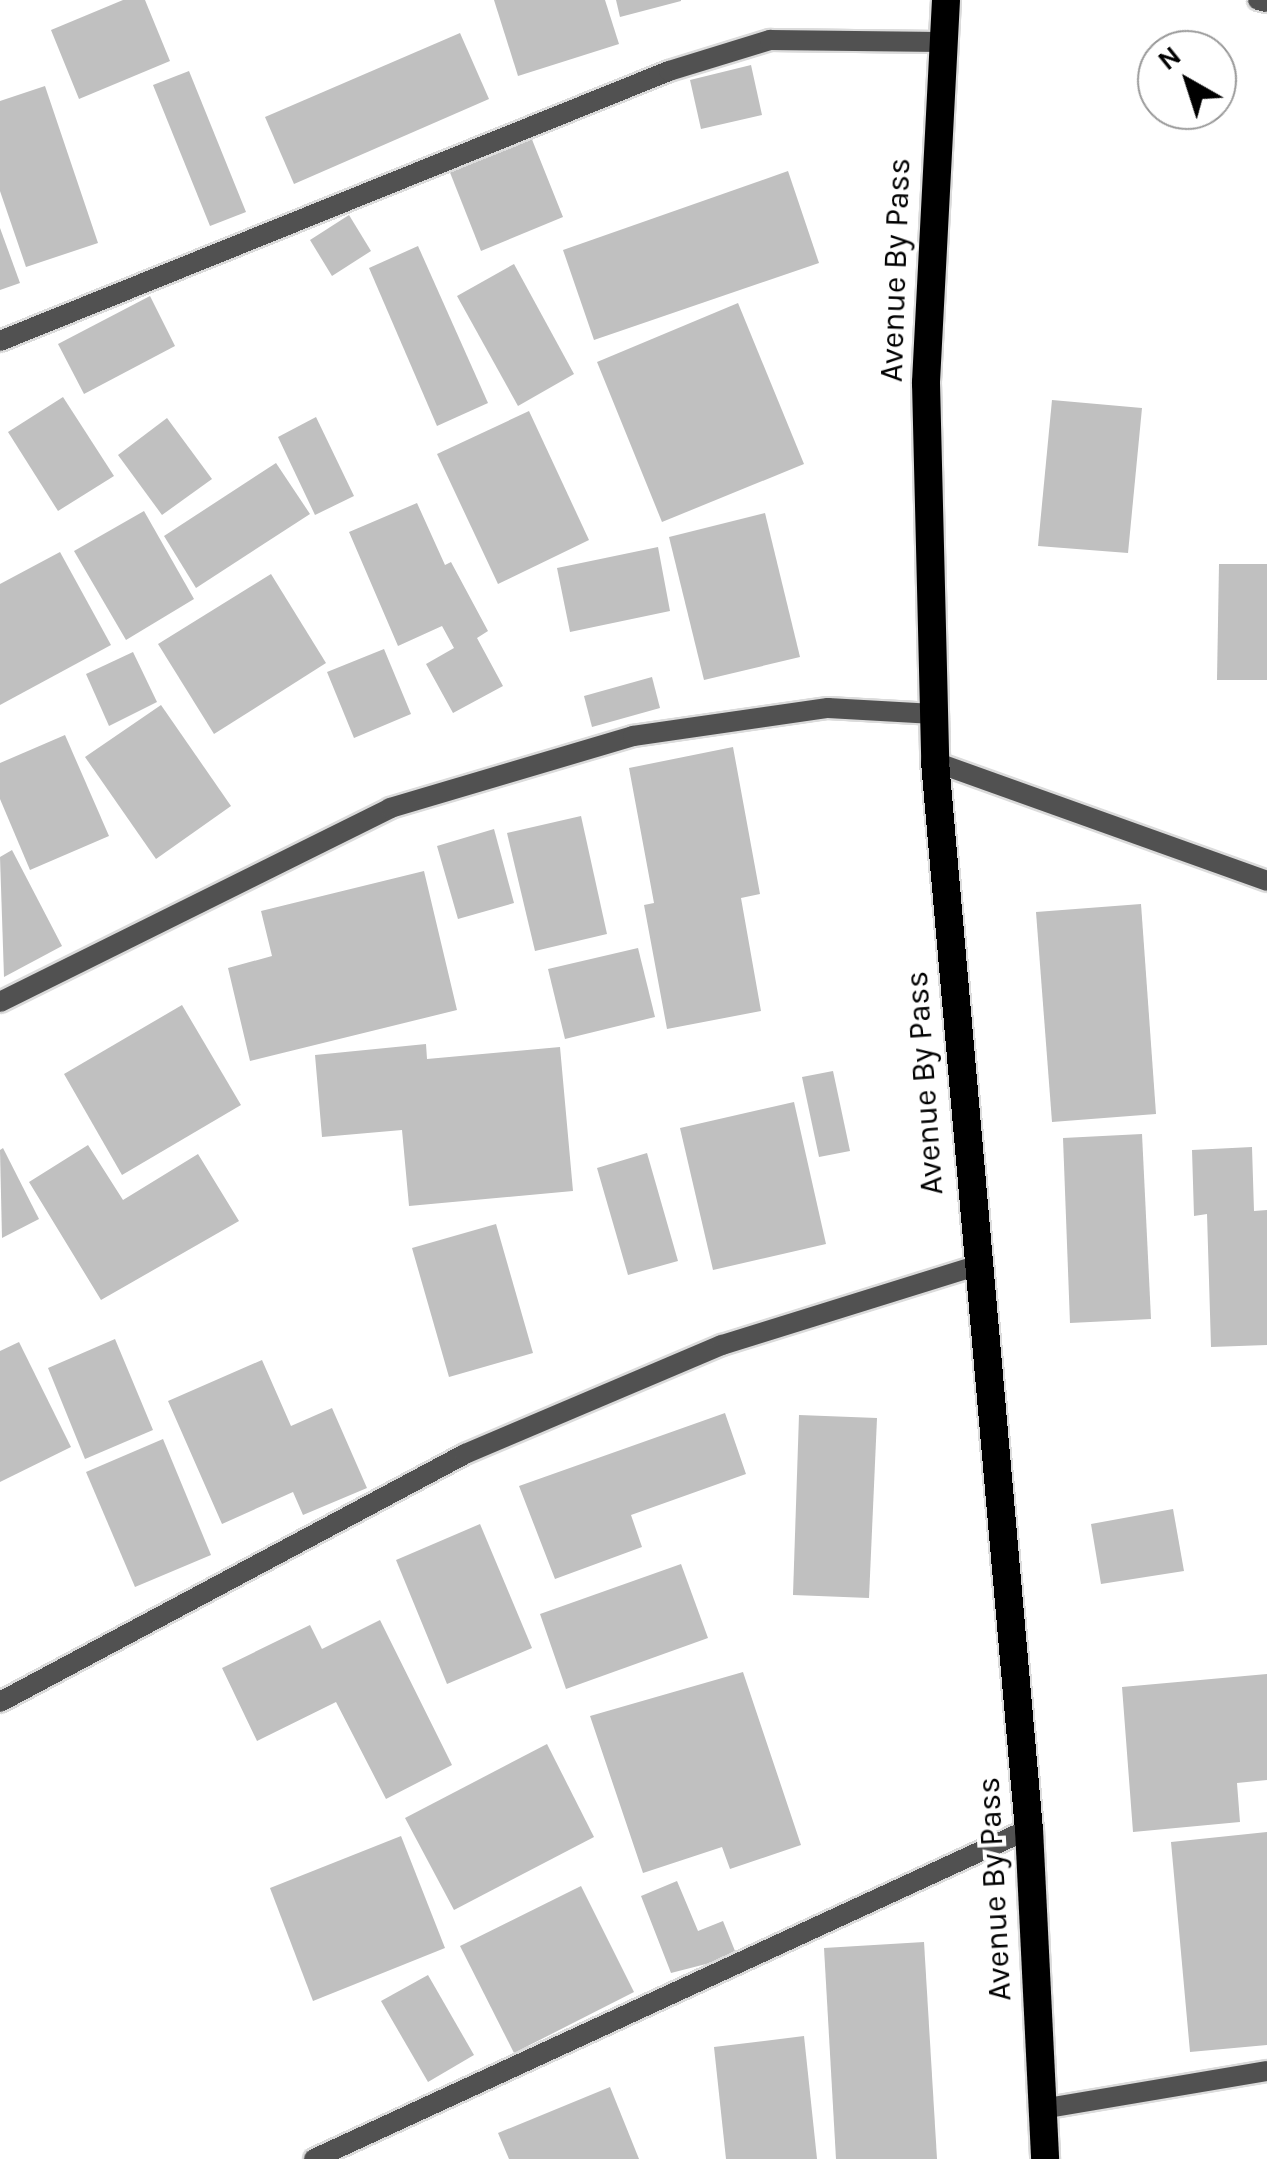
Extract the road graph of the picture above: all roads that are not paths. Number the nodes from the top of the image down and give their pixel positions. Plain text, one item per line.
1 (946, 0) edge
2 (1258, 0) edge
3 (1267, 2) edge
4 (940, 42) junction
5 (0, 342) edge
6 (934, 714) junction
7 (935, 762) junction
8 (1267, 881) edge
9 (0, 1002) edge
10 (975, 1266) junction
11 (0, 1702) edge
12 (1029, 1830) junction
13 (1267, 2071) edge
14 (1042, 2110) junction
15 (314, 2159) edge
16 (1044, 2159) edge

1 - 4 highway, Avenue By Pass
2 - 3 street
4 - 5 street
4 - 6 highway, Avenue By Pass
6 - 7 highway, Avenue By Pass
6 - 9 street
7 - 8 street
7 - 10 highway, Avenue By Pass
10 - 11 street
10 - 12 highway, Avenue By Pass
12 - 14 highway, Avenue By Pass
12 - 15 street
13 - 14 street
14 - 16 highway, Avenue By Pass

